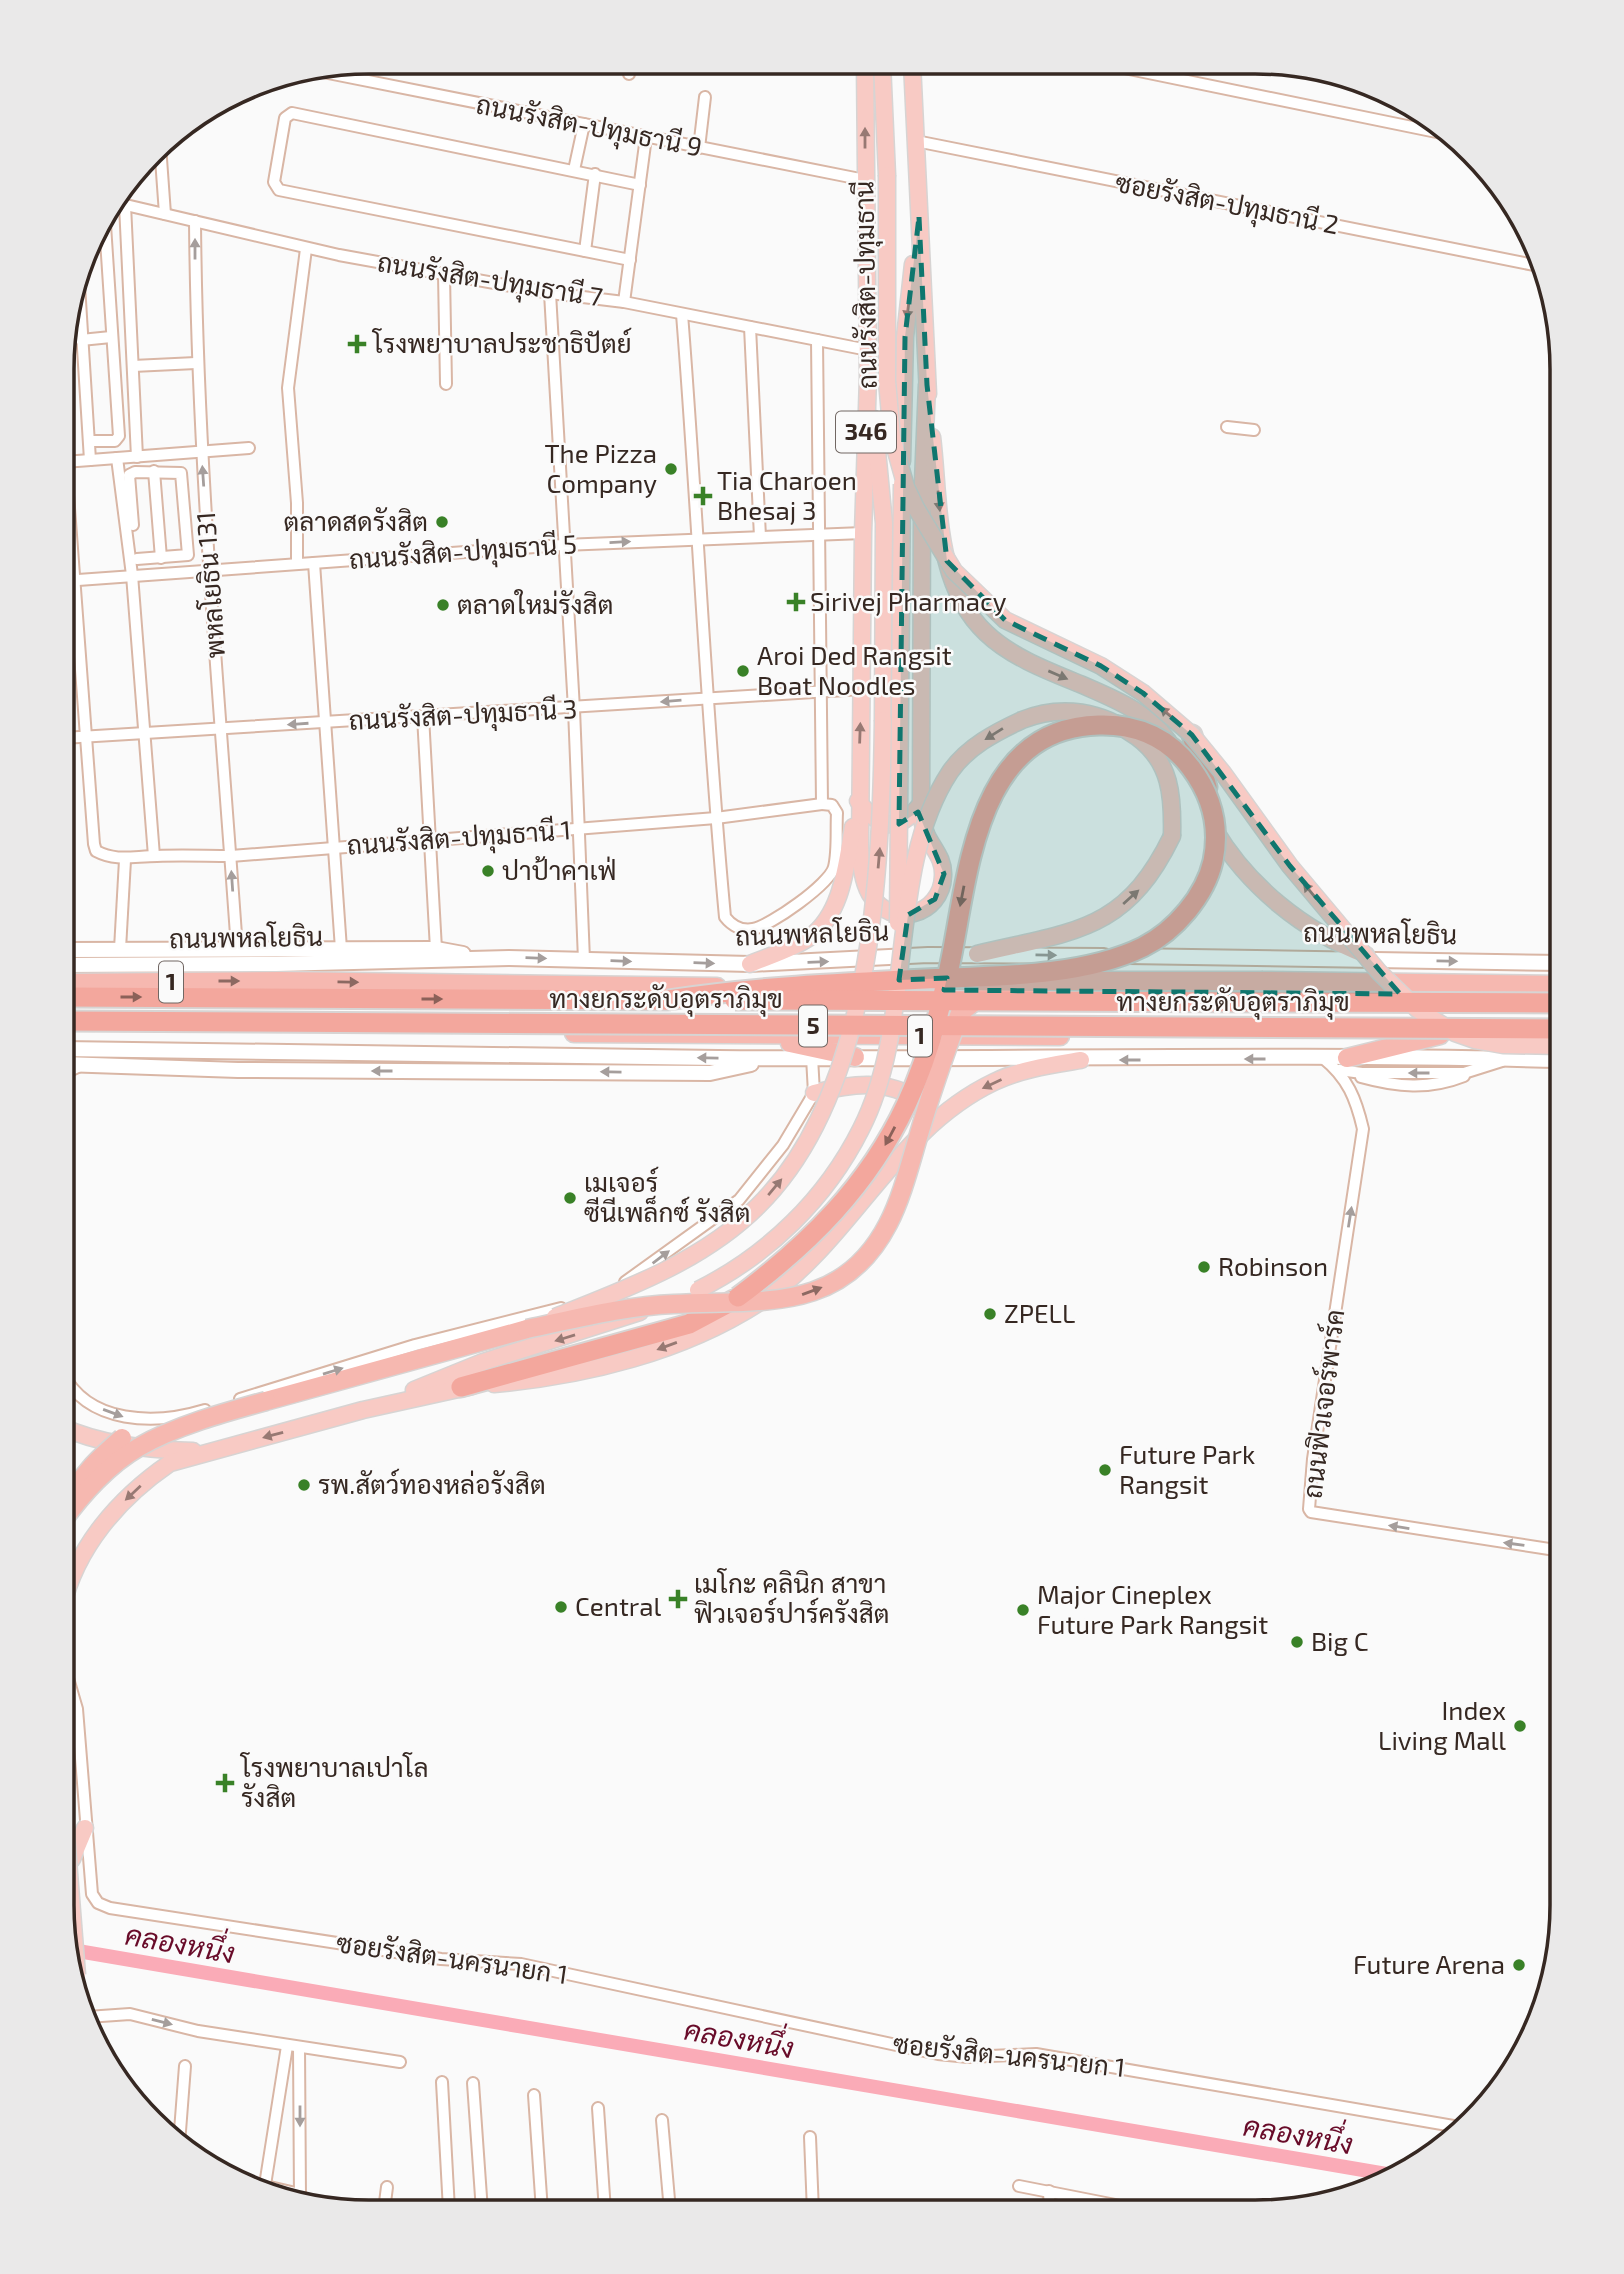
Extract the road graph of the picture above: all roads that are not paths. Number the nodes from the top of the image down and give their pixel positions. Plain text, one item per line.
1 (865, 74) edge
2 (882, 74) edge
3 (913, 74) edge
4 (1154, 74) edge
5 (336, 75) edge
6 (705, 97) dead end
7 (584, 124) junction
8 (1429, 130) edge
9 (646, 137) junction
10 (916, 141) junction
11 (699, 148) junction
12 (161, 159) edge
13 (574, 170) junction
14 (595, 174) junction
15 (865, 180) junction
16 (640, 185) junction
17 (125, 205) joint
18 (165, 215) junction
19 (919, 217) junction
20 (195, 221) junction
21 (106, 235) edge
22 (306, 249) junction
23 (585, 251) junction
24 (630, 260) junction
25 (1531, 264) edge
26 (444, 274) junction
27 (550, 293) junction
28 (624, 302) junction
29 (80, 308) edge
30 (682, 314) junction
31 (750, 327) junction
32 (111, 337) junction
33 (81, 340) junction
34 (817, 340) junction
35 (868, 350) junction
36 (196, 363) junction
37 (133, 366) junction
38 (868, 377) junction
39 (446, 384) dead end
40 (927, 384) junction
41 (1227, 427) dead end
42 (1254, 430) dead end
43 (89, 441) junction
44 (248, 448) dead end
45 (201, 453) junction
46 (137, 457) junction
47 (117, 458) junction
48 (90, 460) junction
49 (74, 461) edge
50 (154, 471) junction
51 (863, 533) junction
52 (819, 534) junction
53 (700, 537) junction
54 (760, 537) junction
55 (563, 545) junction
56 (161, 558) junction
57 (136, 559) junction
58 (297, 562) junction
59 (314, 563) junction
60 (210, 569) junction
61 (135, 575) junction
62 (74, 580) edge
63 (74, 633) edge
64 (862, 690) junction
65 (822, 692) junction
66 (708, 699) junction
67 (574, 709) junction
68 (423, 716) junction
69 (325, 722) junction
70 (221, 729) junction
71 (146, 733) junction
72 (1192, 735) junction
73 (86, 736) junction
74 (74, 737) edge
75 (858, 801) junction
76 (1211, 802) junction
77 (822, 804) junction
78 (920, 804) junction
79 (716, 818) junction
80 (580, 829) junction
81 (430, 841) junction
82 (334, 848) junction
83 (154, 856) junction
84 (230, 856) junction
85 (125, 860) junction
86 (120, 949) junction
87 (237, 949) junction
88 (341, 949) junction
89 (436, 949) junction
90 (74, 950) edge
91 (977, 954) junction
92 (489, 958) junction
93 (1378, 959) junction
94 (584, 960) junction
95 (1550, 963) edge
96 (750, 964) junction
97 (74, 965) edge
98 (278, 973) junction
99 (74, 982) edge
100 (1550, 985) edge
101 (1550, 994) edge
102 (74, 997) edge
103 (668, 1000) junction
104 (1550, 1003) edge
105 (895, 1010) junction
106 (74, 1021) edge
107 (74, 1028) edge
108 (1550, 1029) edge
109 (754, 1035) junction
110 (1440, 1035) junction
111 (1550, 1035) edge
112 (1550, 1046) edge
113 (74, 1049) edge
114 (368, 1052) junction
115 (812, 1057) junction
116 (776, 1058) junction
117 (855, 1058) junction
118 (1509, 1058) junction
119 (1081, 1060) junction
120 (1550, 1060) edge
121 (74, 1065) edge
122 (80, 1066) junction
123 (1344, 1067) junction
124 (74, 1069) edge
125 (524, 1071) junction
126 (814, 1093) junction
127 (929, 1125) junction
128 (527, 1329) junction
129 (461, 1387) junction
130 (74, 1390) edge
131 (363, 1410) junction
132 (74, 1432) edge
133 (122, 1438) dead end
134 (213, 1451) junction
135 (74, 1489) edge
136 (74, 1505) edge
137 (1550, 1549) edge
138 (74, 1570) edge
139 (74, 1699) edge
140 (85, 1828) junction
141 (74, 1854) edge
142 (95, 2016) edge
143 (293, 2047) junction
144 (400, 2062) dead end
145 (185, 2066) dead end
146 (442, 2082) dead end
147 (472, 2083) dead end
148 (534, 2095) dead end
149 (598, 2108) dead end
150 (662, 2120) dead end
151 (1451, 2126) edge
152 (180, 2132) edge
153 (810, 2137) dead end
154 (264, 2181) edge
155 (1019, 2186) dead end
156 (387, 2187) dead end
157 (1049, 2191) junction
158 (300, 2192) edge
159 (385, 2200) edge
160 (448, 2200) edge
161 (481, 2200) edge
162 (541, 2200) edge
163 (605, 2200) edge
164 (669, 2200) edge
165 (813, 2200) edge
166 (1049, 2200) edge
167 (1077, 2200) edge

15 -> 1 main road, ถนนรังสิต-ปทุมธานี / 346
72 -> 2 main road, bridge
3 - 10 main road, ถนนรังสิต-ปทุมธานี / 346
4 - 8 street
5 - 7 street, ถนนรังสิต-ปทุมธานี 9
6 - 11 street
7 - 9 street, ถนนรังสิต-ปทุมธานี 9
7 - 13 street
9 - 11 street, ถนนรังสิต-ปทุมธานี 9
9 - 16 street
10 - 19 main road, ถนนรังสิต-ปทุมธานี / 346
10 - 25 street, ซอยรังสิต-ปทุมธานี 2
11 - 15 street, ถนนรังสิต-ปทุมธานี 9
12 - 18 street
13 - 14 street
13 - 23 street
14 - 16 street
14 - 23 street
15 - 35 main road, ถนนรังสิต-ปทุมธานี / 346
16 - 24 street
17 - 18 street, ถนนรังสิต-ปทุมธานี 7
17 - 37 street
18 - 20 street, ถนนรังสิต-ปทุมธานี 7
19 - 40 main road, 346
19 -> 105 main road, bridge
20 - 22 street, ถนนรังสิต-ปทุมธานี 7
36 -> 20 street, พหลโยธิน 131
21 - 32 street
22 - 26 street, ถนนรังสิต-ปทุมธานี 7
22 - 58 street
23 - 24 street
24 - 28 street
26 - 27 street, ถนนรังสิต-ปทุมธานี 7
26 - 39 street
27 - 28 street, ถนนรังสิต-ปทุมธานี 7
27 - 55 street
28 - 30 street, ถนนรังสิต-ปทุมธานี 7
29 - 33 street
30 - 31 street, ถนนรังสิต-ปทุมธานี 7
30 - 53 street
31 - 34 street, ถนนรังสิต-ปทุมธานี 7
31 - 54 street
32 - 33 street
32 - 43 street
33 - 43 street
34 - 35 street, ถนนรังสิต-ปทุมธานี 7
34 - 52 street
35 - 38 main road, ถนนรังสิต-ปทุมธานี / 346
36 - 37 street
36 - 45 street, พหลโยธิน 131
37 - 46 street
38 - 51 main road, ถนนรังสิต-ปทุมธานี / 346
128 -> 38 main road, bridge
40 - 78 main road, 346
40 -> 93 main road
41 - 42 street
43 - 48 street
44 - 45 street
45 - 46 street
60 -> 45 street, พหลโยธิน 131
46 - 47 street
47 - 48 street
47 - 61 street
48 - 49 street
50 - 56 street
50 - 56 street
50 - 57 street
51 - 52 street, ถนนรังสิต-ปทุมธานี 5
51 - 64 main road, ถนนรังสิต-ปทุมธานี / 346
52 - 54 street, ถนนรังสิต-ปทุมธานี 5
52 - 65 street
53 - 54 street, ถนนรังสิต-ปทุมธานี 5
55 -> 53 street, ถนนรังสิต-ปทุมธานี 5
53 - 66 street
55 - 59 street, ถนนรังสิต-ปทุมธานี 5
55 - 67 street
56 - 57 street
57 - 61 street
58 - 59 street, ถนนรังสิต-ปทุมธานี 5
58 - 60 street, ถนนรังสิต-ปทุมธานี 5
59 - 69 street
60 - 61 street, ถนนรังสิต-ปทุมธานี 5
60 - 70 street, พหลโยธิน 131
61 - 62 street, ถนนรังสิต-ปทุมธานี 5
61 - 71 street
63 - 73 street
64 - 65 street, ถนนรังสิต-ปทุมธานี 3
75 -> 64 main road, ถนนรังสิต-ปทุมธานี / 346
65 - 66 street, ถนนรังสิต-ปทุมธานี 3
65 - 77 street
66 -> 67 street, ถนนรังสิต-ปทุมธานี 3
66 - 79 street
67 - 68 street, ถนนรังสิต-ปทุมธานี 3
67 - 80 street
68 - 69 street, ถนนรังสิต-ปทุมธานี 3
68 - 81 street
69 -> 70 street, ถนนรังสิต-ปทุมธานี 3
69 - 82 street
70 - 71 street, ถนนรังสิต-ปทุมธานี 3
70 - 84 street, พหลโยธิน 131
71 - 73 street, ถนนรังสิต-ปทุมธานี 3
71 - 83 street
72 - 76 highway, bridge
112 -> 72 main road, bridge
73 - 74 street, ถนนรังสิต-ปทุมธานี 3
73 - 85 street, ถนนรังสิต-ปทุมธานี 1
75 - 78 main road
75 - 78 main road, 346
75 - 96 main road
76 - 103 highway, bridge
76 -> 129 highway, bridge
77 - 79 street, ถนนรังสิต-ปทุมธานี 1
77 - 79 street
79 - 80 street, ถนนรังสิต-ปทุมธานี 1
80 - 81 street, ถนนรังสิต-ปทุมธานี 1
80 - 94 street
81 - 82 street, ถนนรังสิต-ปทุมธานี 1
81 - 89 street
82 - 84 street, ถนนรังสิต-ปทุมธานี 1
82 - 88 street
83 - 84 street, ถนนรังสิต-ปทุมธานี 1
83 - 85 street, ถนนรังสิต-ปทุมธานี 1
87 -> 84 street, พหลโยธิน 131
85 - 86 street
86 - 87 main road
86 - 90 main road
87 - 88 main road
88 - 89 main road
89 - 92 main road
91 -> 93 main road, ถนนพหลโยธิน / 1
96 -> 91 main road, ถนนพหลโยธิน / 1
91 -> 105 main road, bridge
92 -> 94 main road, ถนนพหลโยธิน / 1
92 - 98 main road, ถนนพหลโยธิน / 1
93 -> 95 main road, ถนนพหลโยธิน / 1
94 -> 96 main road, ถนนพหลโยธิน / 1
97 - 98 main road, ถนนพหลโยธิน / 1
99 -> 98 highway, ถนนพหลโยธิน / 1
98 -> 101 highway, ถนนพหลโยธิน / 1
128 -> 100 highway, bridge
102 -> 103 highway, ทางยกระดับอุตราภิมุข / 5
103 - 104 highway, ทางยกระดับอุตราภิมุข / 5, bridge
105 -> 131 main road, bridge
106 - 108 highway, ทางยกระดับอุตราภิมุข / 5, bridge
107 - 109 highway, 1
109 - 110 highway, 1
109 - 117 highway
110 - 111 highway, 1
110 - 123 highway
113 - 114 main road, 1
116 -> 114 main road, 1
114 - 125 main road
115 - 116 main road, 1
115 - 117 main road, 1
115 - 126 street
116 -> 125 main road
117 - 119 main road, 1
118 - 120 main road, 1
118 - 123 main road, 1
118 -> 123 street
123 -> 119 main road, 1
119 -> 127 main road
121 - 122 main road
122 - 124 street
125 -> 122 main road
137 -> 123 street, ถนนฟิวเจอร์พาร์ค
126 - 127 main road
130 -> 126 street
127 -> 129 main road
128 - 136 highway, bridge
129 - 131 main road
131 -> 134 main road
132 - 134 main road
133 - 135 highway, bridge
134 -> 138 main road
139 - 140 street, ซอยรังสิต-นครนายก 1
140 - 141 main road
140 - 151 street, ซอยรังสิต-นครนายก 1
142 -> 143 street
143 - 144 street
143 - 154 street
143 -> 158 street
145 - 152 street
146 - 160 street
147 - 161 street
148 - 162 street
149 - 163 street
150 - 164 street
153 - 165 street
155 - 157 street
156 - 159 street
157 - 166 street
157 - 167 street

